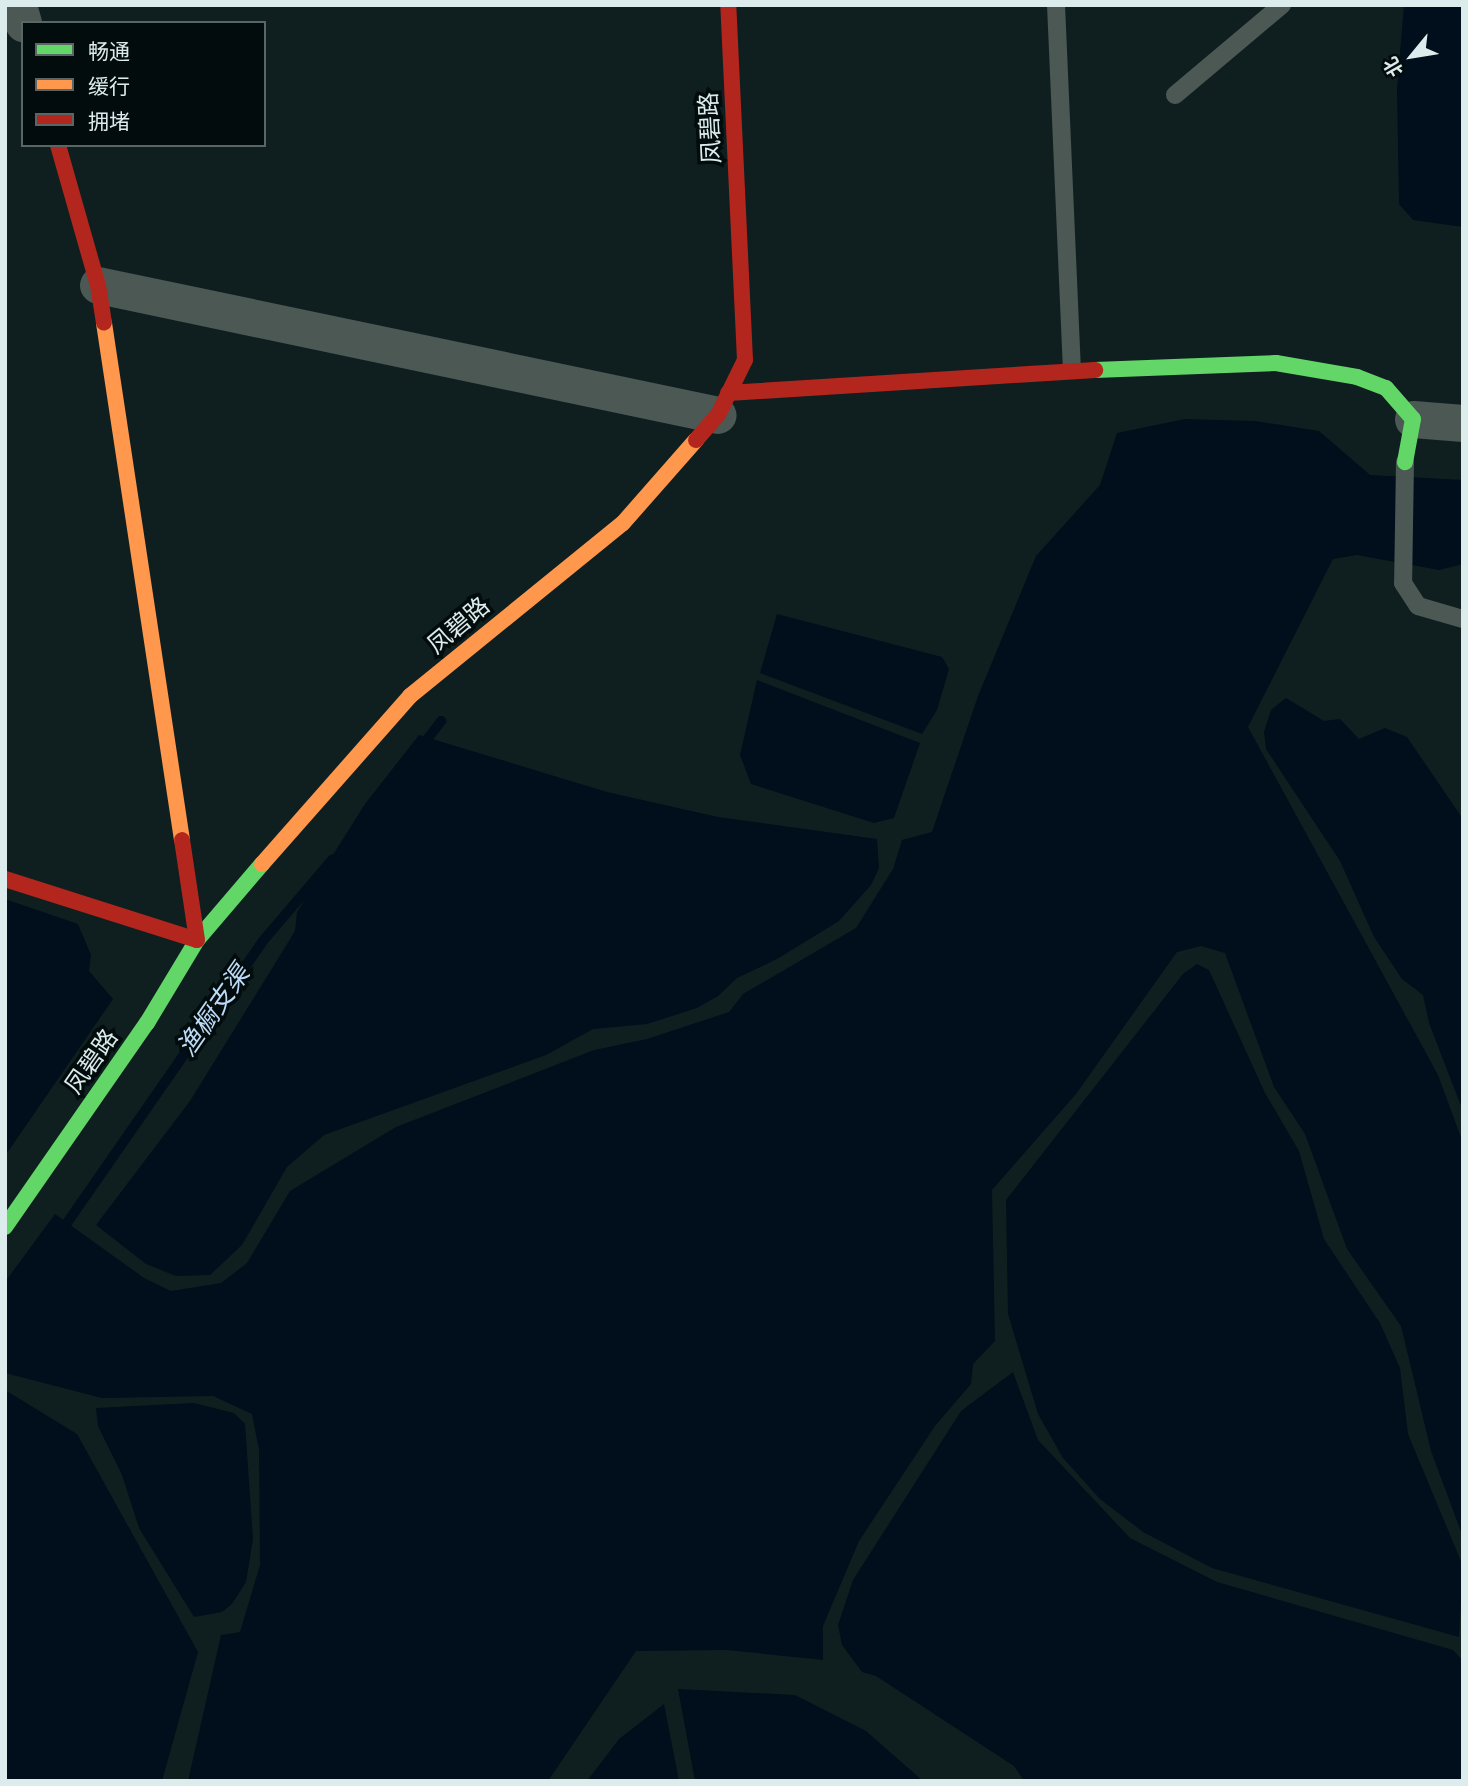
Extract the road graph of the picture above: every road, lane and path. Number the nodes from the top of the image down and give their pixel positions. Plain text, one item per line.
1 (728, 5) edge
2 (1056, 5) edge
3 (1282, 5) edge
4 (1175, 95) dead end
5 (59, 147) edge
6 (98, 285) junction
7 (1072, 370) junction
8 (723, 404) junction
9 (1413, 419) junction
10 (1463, 424) edge
11 (1405, 462) joint
12 (1463, 619) edge
13 (5, 879) edge
14 (197, 940) junction
15 (5, 1227) edge

1 - 8 street, 凤碧路
2 - 7 lane
3 - 4 lane
5 - 6 street
6 - 8 street
6 - 14 street
7 - 8 street
7 - 9 street
8 - 14 street, 凤碧路
9 - 10 street
9 - 11 street
11 - 12 lane
13 - 14 street
14 - 15 street, 凤碧路

